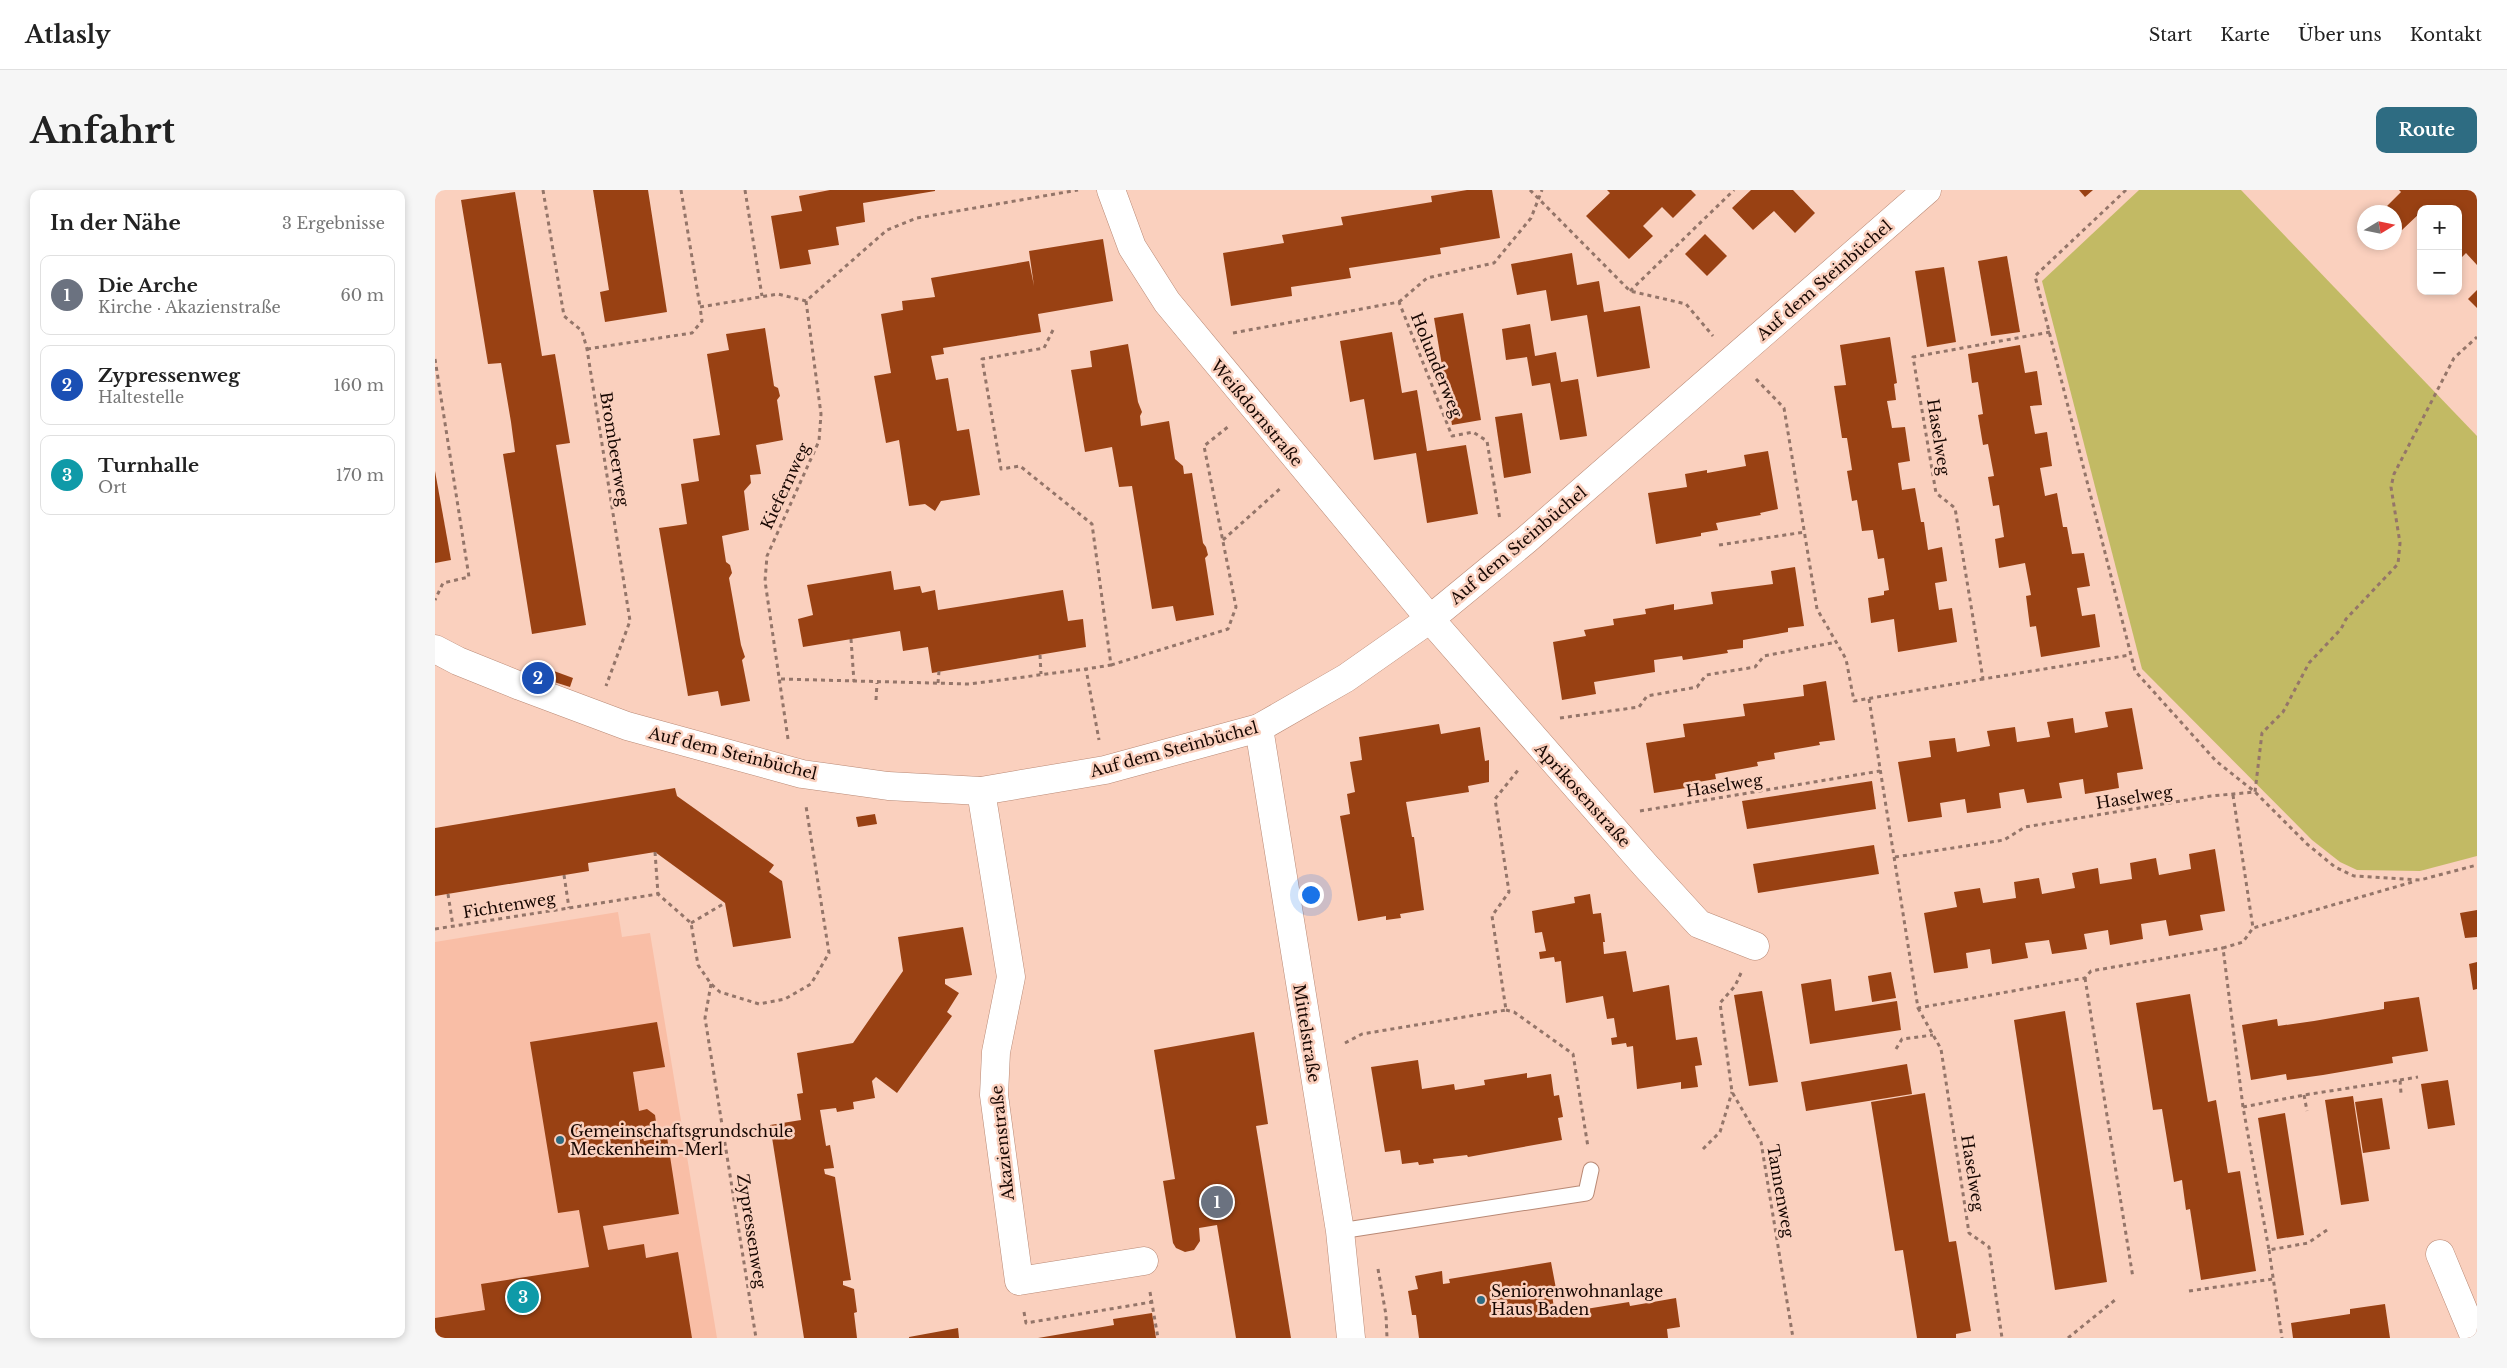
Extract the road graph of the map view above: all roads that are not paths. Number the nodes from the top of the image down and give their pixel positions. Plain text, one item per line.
1 (1111, 190) edge
2 (1927, 190) edge
3 (1430, 619) junction
4 (435, 649) edge
5 (1259, 728) junction
6 (981, 791) junction
7 (1755, 946) road end
8 (1591, 1170) road end
9 (1340, 1231) junction
10 (2440, 1254) dead end
11 (1144, 1261) road end
12 (1351, 1338) edge
13 (2475, 1338) edge

1 - 3 street, Weißdornstraße
2 - 3 street, Auf dem Steinbüchel
3 - 5 street, Auf dem Steinbüchel
3 - 7 street, Aprikosenstraße
4 - 6 street, Auf dem Steinbüchel
5 - 6 street, Auf dem Steinbüchel
5 - 9 street, Mittelstraße
6 - 11 street, Akazienstraße
8 - 9 lane
9 - 12 street, Mittelstraße
10 - 13 street

